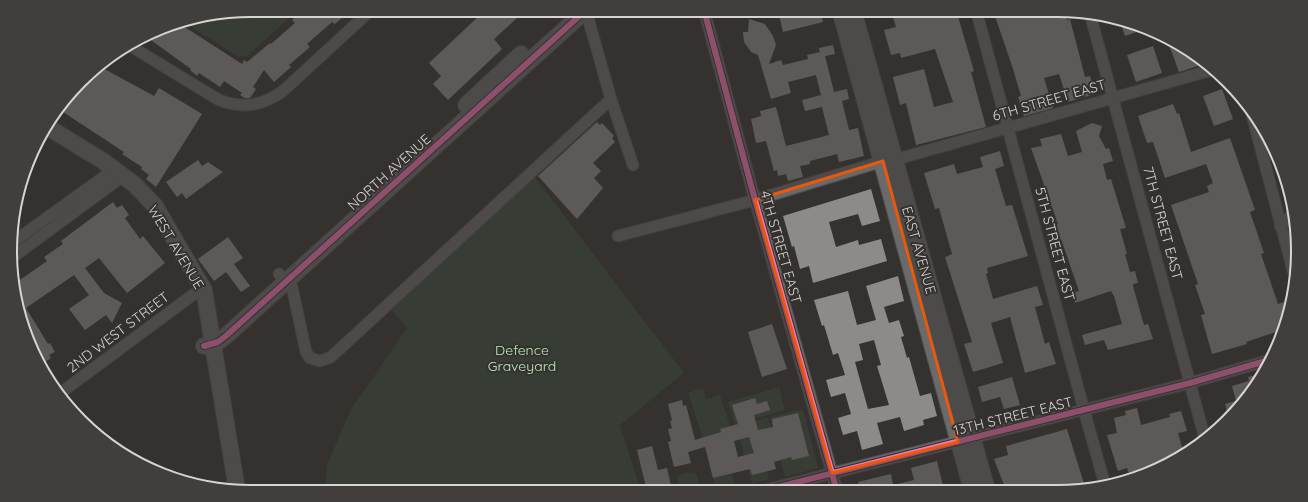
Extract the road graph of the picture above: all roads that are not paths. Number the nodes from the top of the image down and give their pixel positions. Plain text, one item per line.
1 (363, 17) edge
2 (573, 17) edge
3 (587, 17) edge
4 (706, 17) edge
5 (842, 17) edge
6 (855, 17) edge
7 (978, 17) edge
8 (1092, 19) edge
9 (134, 48) edge
10 (1207, 71) edge
11 (1114, 96) junction
12 (611, 99) junction
13 (1255, 125) edge
14 (1009, 128) junction
15 (51, 130) edge
16 (46, 137) edge
17 (888, 161) junction
18 (633, 165) dead end
19 (114, 176) junction
20 (755, 200) junction
21 (1289, 218) edge
22 (1280, 226) junction
23 (618, 236) dead end
24 (18, 239) edge
25 (17, 254) edge
26 (1290, 264) edge
27 (282, 278) junction
28 (194, 294) junction
29 (208, 340) junction
30 (1263, 361) edge
31 (1190, 383) junction
32 (63, 391) edge
33 (1084, 410) junction
34 (1203, 433) edge
35 (965, 440) junction
36 (832, 473) junction
37 (1105, 481) edge
38 (228, 484) edge
39 (236, 484) edge
40 (785, 485) edge
41 (836, 485) edge
42 (971, 485) edge
43 (985, 485) edge

1 - 9 street
2 - 27 street, NORTH AVENUE
3 - 12 street
4 - 20 street, 4TH STREET EAST
5 - 17 street, EAST AVENUE
6 - 17 street, EAST AVENUE
7 - 14 street, 5TH STREET EAST
8 - 11 street, 7TH STREET EAST
10 - 11 street, 6TH STREET EAST
11 - 14 street, 6TH STREET EAST
11 - 31 street, 7TH STREET EAST
12 - 18 street
12 - 27 street
13 - 22 street
14 - 17 street, 6TH STREET EAST
14 - 33 street, 5TH STREET EAST
15 - 19 street, WEST AVENUE
16 - 19 street, WEST AVENUE
17 - 20 street, 6TH STREET EAST
17 - 35 street, EAST AVENUE
19 - 24 street
19 - 25 street
19 - 28 street, WEST AVENUE
19 - 29 street, WEST AVENUE
20 - 23 street, 6TH STREET EAST
20 - 36 street, 4TH STREET EAST
21 - 22 street
22 - 26 street
27 - 29 street, NORTH AVENUE
28 - 29 street, WEST AVENUE
28 - 32 street, 2ND WEST STREET
29 - 38 street, WEST AVENUE
29 - 39 street, WEST AVENUE
30 - 31 street, 13TH STREET EAST
31 - 33 street, 13TH STREET EAST
31 - 34 street, 7TH STREET EAST
33 - 35 street, 13TH STREET EAST
33 - 37 street, 5TH STREET EAST
35 - 36 street, 13TH STREET EAST
35 - 42 street, EAST AVENUE
35 - 43 street, EAST AVENUE
36 - 40 street, 13TH STREET EAST
36 - 41 street, 4TH STREET EAST

